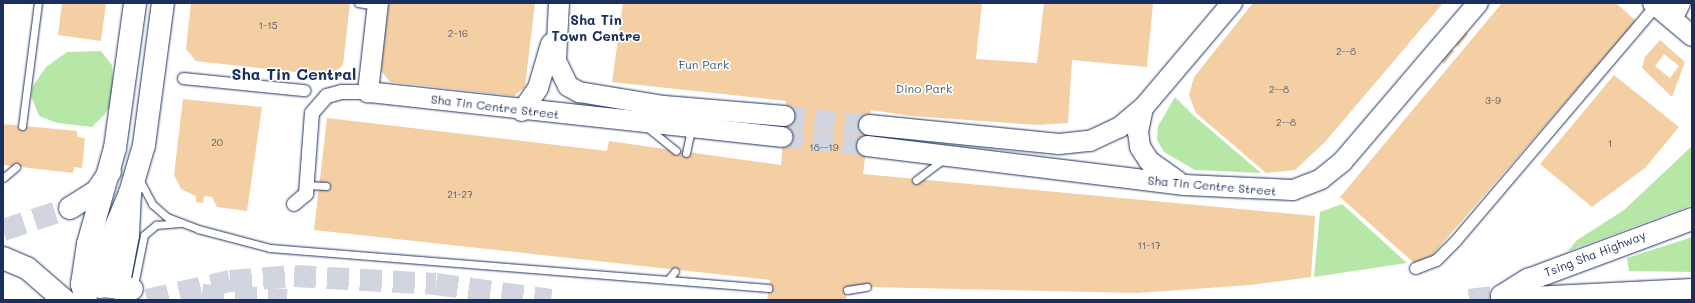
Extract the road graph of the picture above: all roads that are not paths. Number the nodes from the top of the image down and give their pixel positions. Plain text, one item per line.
1 (38, 3) edge
2 (135, 3) edge
3 (163, 3) edge
4 (358, 3) edge
5 (558, 3) edge
6 (1478, 3) edge
7 (378, 4) edge
8 (1655, 4) edge
9 (1229, 5) edge
10 (1676, 11) edge
11 (556, 27) junction
12 (1692, 36) edge
13 (183, 78) dead end
14 (304, 90) dead end
15 (368, 92) junction
16 (1143, 108) junction
17 (694, 109) junction
18 (522, 111) junction
19 (785, 116) tunnel mouth
20 (640, 124) junction
21 (869, 125) tunnel mouth
22 (22, 126) dead end
23 (691, 129) junction
24 (783, 137) tunnel mouth
25 (867, 146) tunnel mouth
26 (676, 151) dead end
27 (686, 153) dead end
28 (958, 157) junction
29 (16, 167) dead end
30 (137, 169) junction
31 (110, 172) junction
32 (3, 178) edge
33 (916, 180) dead end
34 (307, 185) junction
35 (1185, 185) junction
36 (326, 186) dead end
37 (294, 204) dead end
38 (70, 208) tunnel mouth
39 (1692, 219) edge
40 (182, 223) junction
41 (3, 258) edge
42 (1415, 268) dead end
43 (676, 271) dead end
44 (668, 280) junction
45 (867, 287) dead end
46 (768, 288) dead end
47 (847, 290) dead end
48 (1691, 290) edge
49 (107, 293) edge
50 (64, 300) edge

1 - 22 lane
2 - 31 main road
3 - 30 main road
4 - 7 lane
5 - 11 main road
6 - 35 main road, Sha Tin Centre Street
7 - 15 main road
8 - 10 main road
8 - 42 street
9 - 16 main road
10 - 12 main road
11 - 17 main road
11 - 18 main road
13 - 14 street
15 - 18 main road, Sha Tin Centre Street
15 - 34 street, Sha Tin Centre Street
16 - 21 main road
16 - 35 main road
17 - 19 main road
17 - 23 lane
18 - 20 main road, Sha Tin Centre Street
20 - 23 main road, Sha Tin Centre Street
20 - 26 lane
23 - 24 main road, Sha Tin Centre Street
23 - 27 lane
25 - 28 main road, Sha Tin Centre Street
28 - 33 lane
28 - 35 main road, Sha Tin Centre Street
29 - 32 lane
30 - 40 lane
30 - 49 main road
31 - 38 main road
31 - 49 main road
34 - 36 lane
34 - 37 street, Sha Tin Centre Street
39 - 48 main road, Tsing Sha Highway
40 - 44 lane
40 - 49 lane
41 - 50 main road
43 - 44 lane
44 - 46 lane
45 - 47 lane

